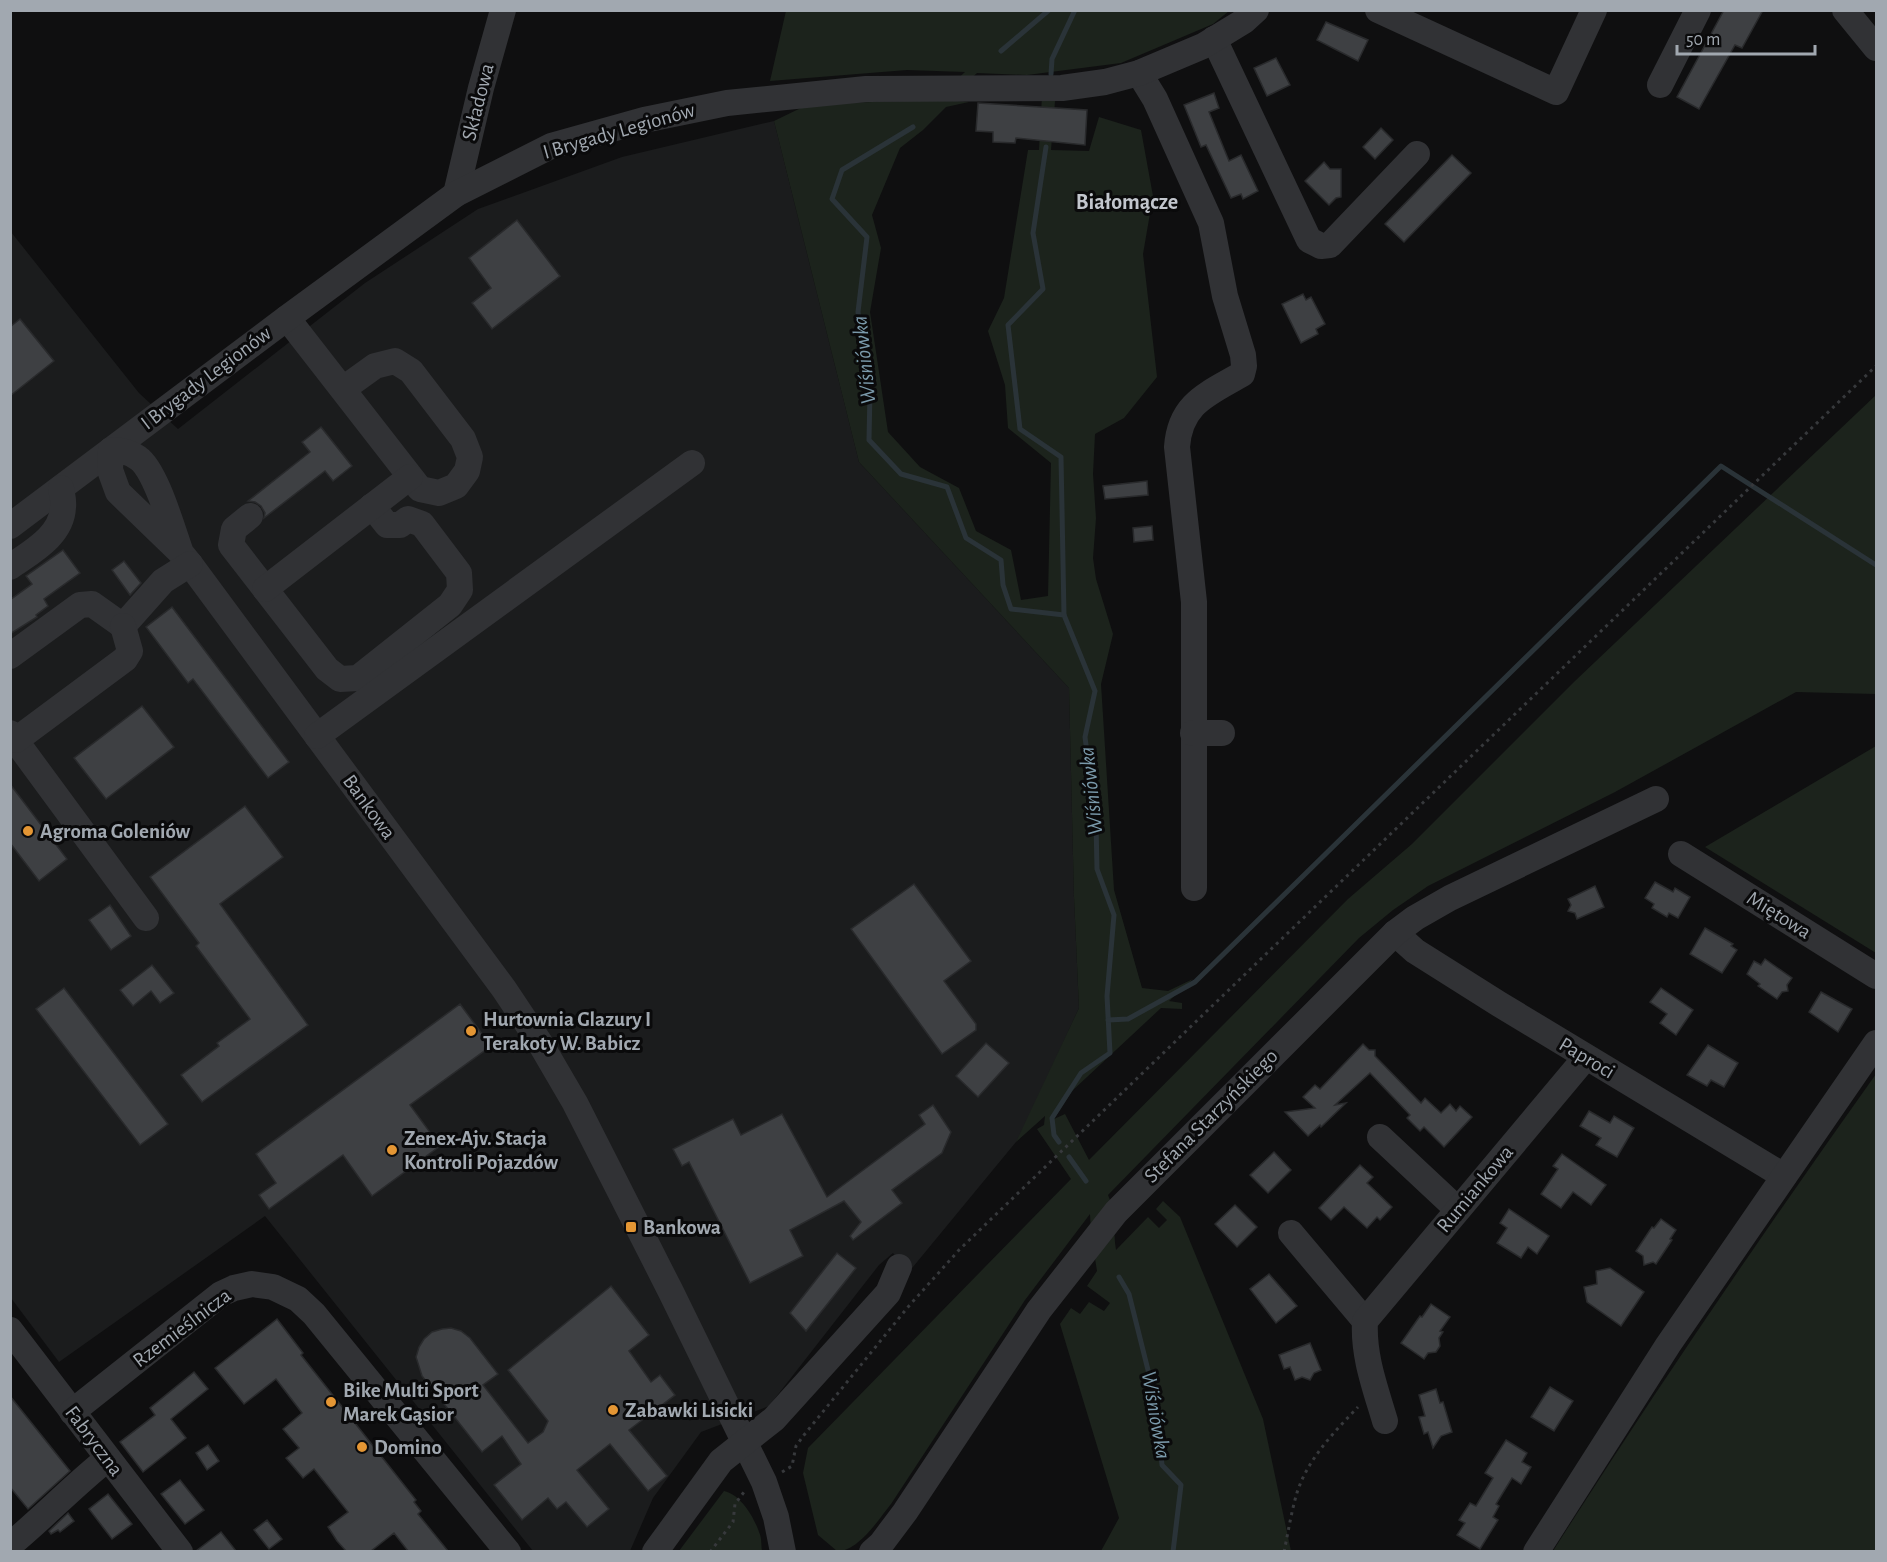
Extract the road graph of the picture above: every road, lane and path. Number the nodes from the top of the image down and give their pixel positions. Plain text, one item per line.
1 (503, 10) edge
2 (1256, 10) edge
3 (1378, 10) edge
4 (1594, 10) edge
5 (1698, 10) edge
6 (1845, 10) edge
7 (1214, 39) junction
8 (1876, 48) edge
9 (1139, 73) junction
10 (1660, 85) dead end
11 (1417, 154) dead end
12 (456, 194) junction
13 (287, 318) junction
14 (1876, 366) edge
15 (343, 389) junction
16 (155, 416) junction
17 (111, 450) junction
18 (692, 463) dead end
19 (147, 467) junction
20 (410, 477) junction
21 (62, 487) junction
22 (118, 492) junction
23 (372, 506) junction
24 (250, 516) dead end
25 (10, 526) edge
26 (185, 558) junction
27 (10, 567) edge
28 (265, 589) junction
29 (123, 626) junction
30 (10, 656) edge
31 (1193, 733) junction
32 (1222, 733) dead end
33 (13, 736) edge
34 (317, 736) junction
35 (1656, 799) dead end
36 (1680, 854) dead end
37 (1194, 888) dead end
38 (146, 918) dead end
39 (1395, 933) junction
40 (1876, 976) edge
41 (1876, 1042) edge
42 (1586, 1057) junction
43 (1380, 1137) dead end
44 (1784, 1176) junction
45 (1457, 1209) junction
46 (1291, 1233) dead end
47 (899, 1267) dead end
48 (1365, 1321) junction
49 (10, 1330) edge
50 (1375, 1388) junction
51 (72, 1413) junction
52 (1385, 1421) dead end
53 (745, 1442) junction
54 (107, 1459) junction
55 (764, 1482) junction
56 (10, 1545) edge
57 (180, 1551) edge
58 (508, 1551) edge
59 (656, 1551) edge
60 (710, 1551) edge
61 (783, 1551) edge
62 (872, 1551) edge
63 (1284, 1551) edge
64 (1536, 1551) edge

1 - 12 street, Składowa
2 - 7 street, I Brygady Legionów
3 - 4 street
5 - 10 street
6 - 8 street
7 - 9 street, I Brygady Legionów
7 - 11 street
9 - 12 street, I Brygady Legionów
9 - 31 street
12 - 13 street, I Brygady Legionów
13 - 15 street
13 - 16 street, I Brygady Legionów
14 - 55 path
15 - 20 street
15 - 20 street
16 - 17 street, I Brygady Legionów
16 - 19 street, Bankowa
17 - 19 street
17 - 21 street, I Brygady Legionów
17 - 22 street
18 - 34 street
19 - 26 street, Bankowa
20 - 23 street
21 - 22 street, Bankowa
21 - 25 street, I Brygady Legionów
21 - 27 street
22 - 26 street, Bankowa
23 - 28 street
23 - 28 street
24 - 28 street
26 - 29 street
26 - 34 street, Bankowa
29 - 30 street
29 - 33 street
31 - 32 street
31 - 37 street
33 - 38 street
34 - 53 street, Bankowa
35 - 39 street, Stefana Starzyńskiego
36 - 40 street, Miętowa
39 - 42 street, Paproci
39 - 62 street, Stefana Starzyńskiego
41 - 44 street
42 - 44 street, Paproci
42 - 45 street, Rumiankowa
43 - 45 street
44 - 64 street
45 - 48 street, Rumiankowa
46 - 48 street
47 - 53 street
48 - 50 street
49 - 51 street, Fabryczna
50 - 52 street
50 - 63 path
51 - 54 street, Fabryczna
51 - 58 street, Rzemieślnicza
53 - 55 street, Bankowa
53 - 59 street
54 - 56 street
54 - 57 street, Fabryczna
55 - 60 path
55 - 61 street, Bankowa

